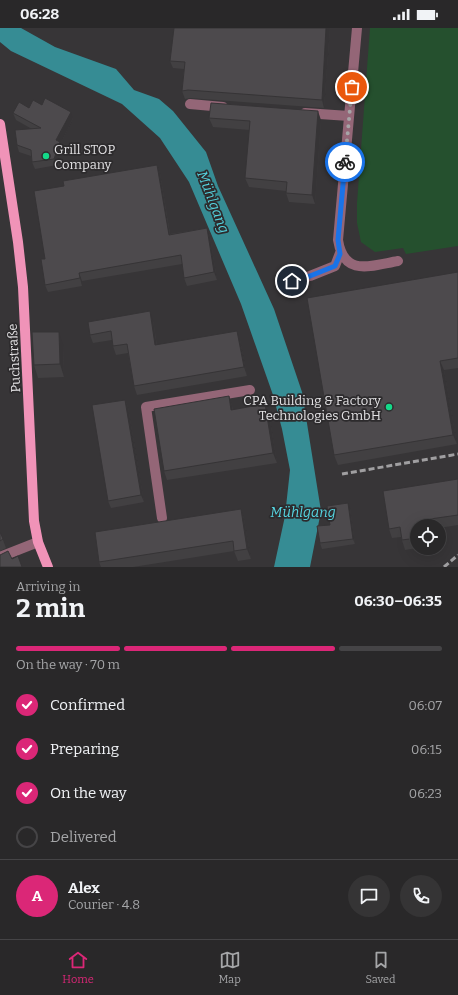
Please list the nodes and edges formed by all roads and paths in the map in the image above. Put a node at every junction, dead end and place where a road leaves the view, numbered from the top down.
1 (357, 28) edge
2 (190, 104) dead end
3 (230, 107) edge
4 (293, 112) edge
5 (349, 116) junction
6 (0, 124) edge
7 (340, 254) junction
8 (398, 261) dead end
9 (292, 281) dead end
10 (250, 390) dead end
11 (162, 518) dead end
12 (38, 542) junction
13 (0, 557) edge
14 (48, 567) edge

1 - 5 street
2 - 3 street
4 - 5 street
5 - 7 street
6 - 12 main road, Puchstraße
7 - 8 street
7 - 9 street
10 - 11 street
12 - 13 street
12 - 14 main road, Puchstraße

